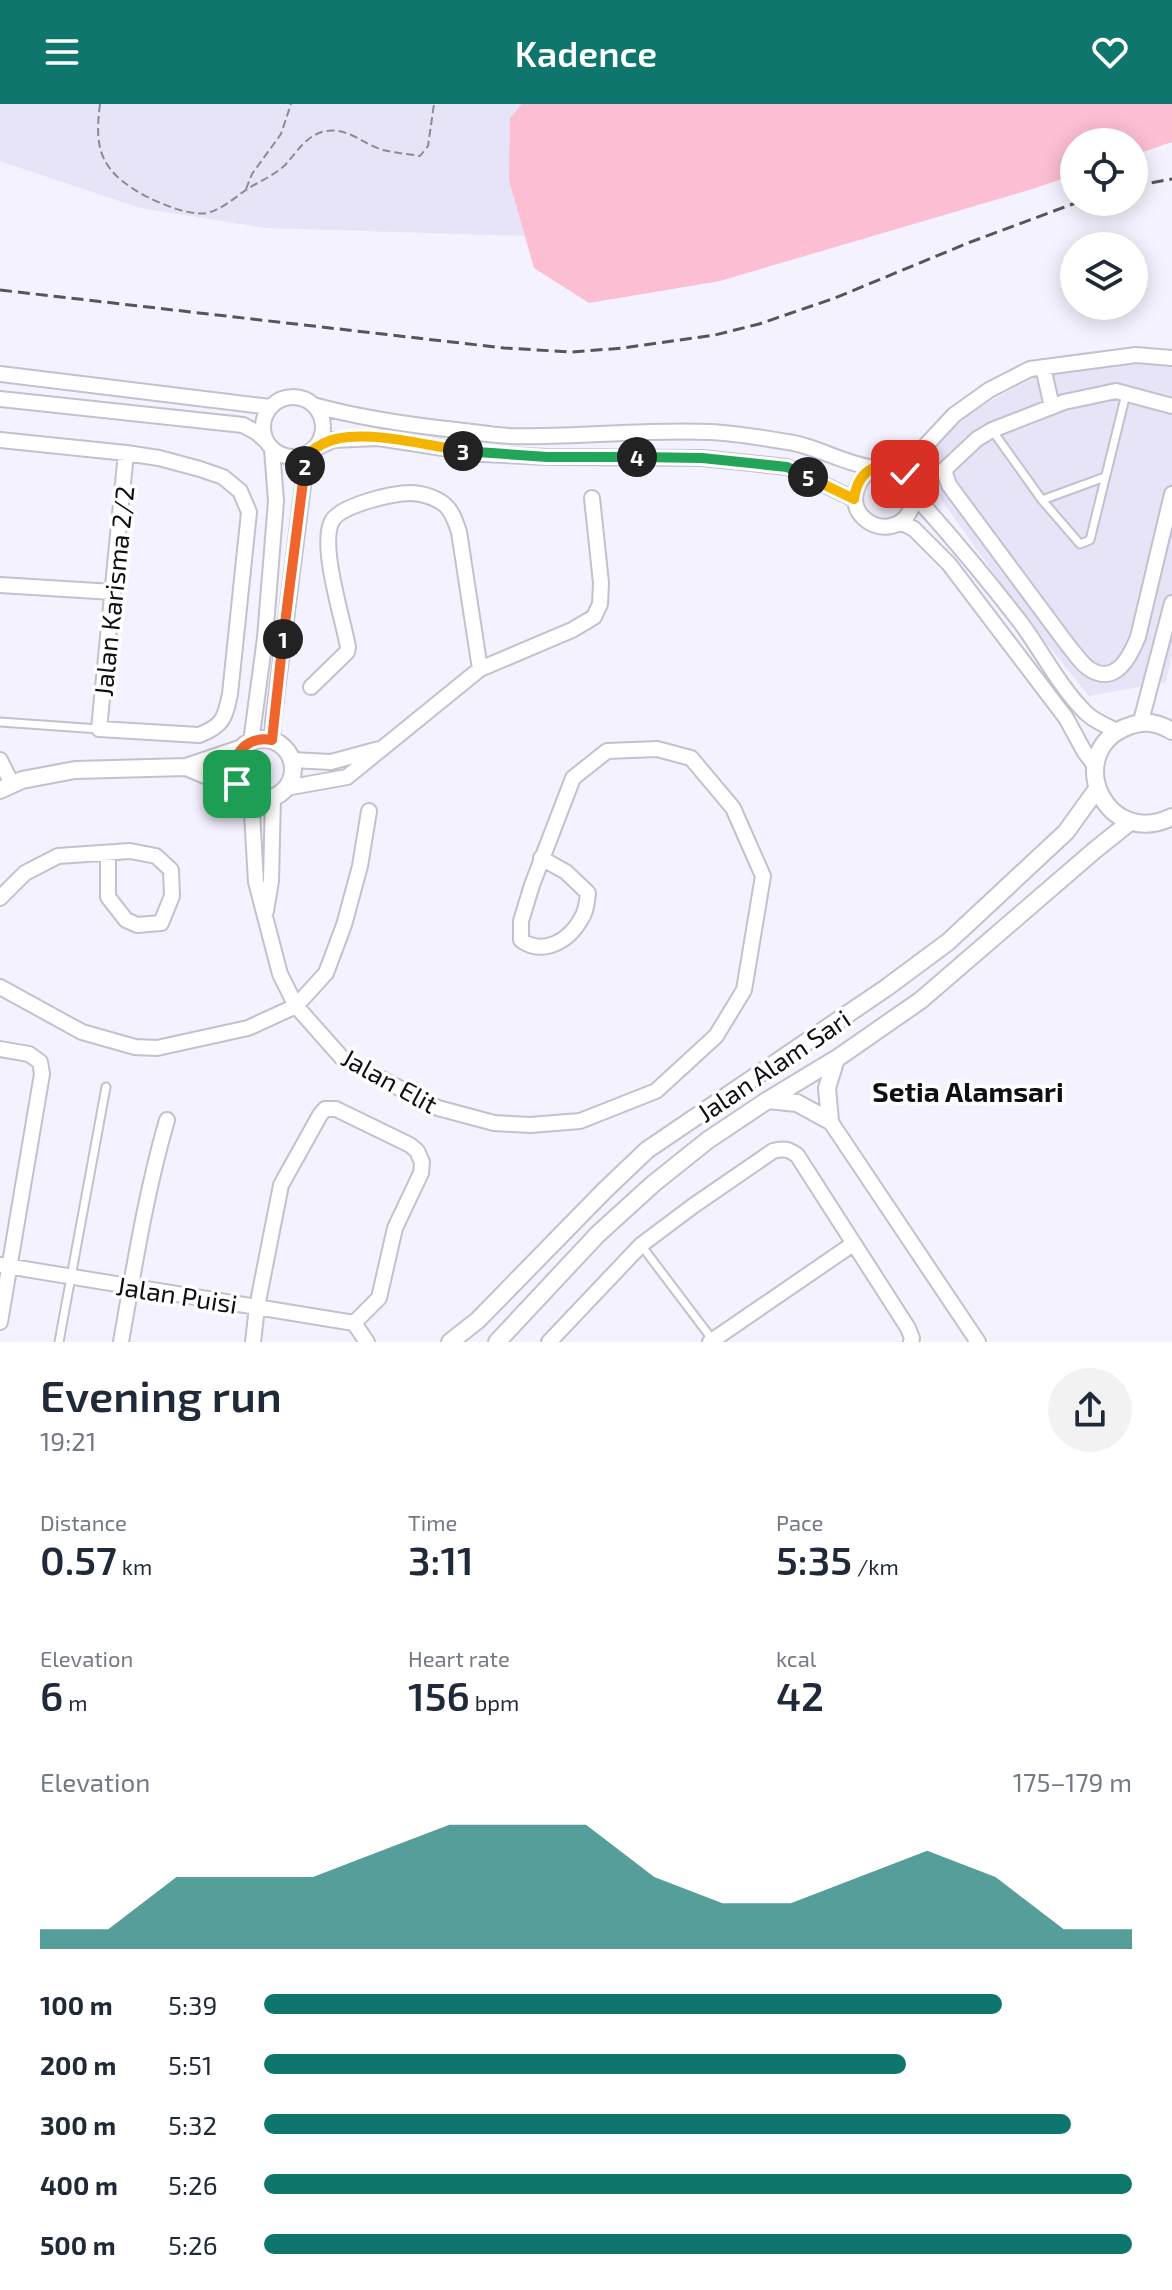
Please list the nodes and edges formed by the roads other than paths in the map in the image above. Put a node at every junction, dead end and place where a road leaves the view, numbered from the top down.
1 (1172, 358) edge
2 (1043, 367) junction
3 (0, 374) edge
4 (1126, 394) junction
5 (0, 399) edge
6 (313, 405) junction
7 (1172, 406) edge
8 (270, 407) junction
9 (1052, 407) junction
10 (992, 430) junction
11 (0, 442) edge
12 (269, 445) junction
13 (310, 451) junction
14 (126, 453) junction
15 (873, 467) junction
16 (901, 472) junction
17 (1105, 477) junction
18 (1172, 494) edge
19 (915, 496) junction
20 (592, 498) dead end
21 (854, 499) junction
22 (1042, 500) junction
23 (901, 522) junction
24 (0, 585) edge
25 (1149, 591) junction
26 (113, 592) junction
27 (1172, 596) edge
28 (1172, 603) edge
29 (1037, 605) junction
30 (1018, 620) junction
31 (480, 669) junction
32 (311, 687) dead end
33 (1141, 721) junction
34 (0, 722) edge
35 (99, 729) junction
36 (1117, 731) junction
37 (1172, 731) edge
38 (272, 740) junction
39 (246, 745) junction
40 (383, 748) junction
41 (0, 760) edge
42 (292, 760) junction
43 (186, 767) junction
44 (1096, 767) junction
45 (6, 787) edge
46 (1097, 789) junction
47 (280, 793) junction
48 (247, 794) junction
49 (369, 811) dead end
50 (1172, 817) edge
51 (1130, 822) junction
52 (108, 854) junction
53 (541, 858) junction
54 (0, 898) edge
55 (265, 919) junction
56 (0, 987) edge
57 (296, 1006) junction
58 (0, 1049) edge
59 (836, 1059) junction
60 (106, 1087) dead end
61 (768, 1100) junction
62 (167, 1120) dead end
63 (830, 1121) junction
64 (853, 1244) junction
65 (641, 1245) junction
66 (4, 1266) edge
67 (71, 1277) junction
68 (130, 1287) junction
69 (257, 1307) junction
70 (0, 1322) edge
71 (354, 1323) junction
72 (711, 1341) edge
73 (59, 1342) edge
74 (121, 1342) edge
75 (253, 1342) edge
76 (367, 1342) edge
77 (450, 1342) edge
78 (497, 1342) edge
79 (549, 1342) edge
80 (911, 1342) edge
81 (978, 1342) edge

1 - 2 street
2 - 9 street
2 - 16 street
3 - 8 street
4 - 7 street
4 - 9 street
4 - 17 lane
5 - 12 street
6 - 8 street
6 - 13 street
6 - 15 street
8 - 12 street
9 - 10 street
10 - 22 lane
10 - 29 street
11 - 14 street
12 - 13 street
12 - 39 street
13 - 21 street
13 - 38 street
14 - 26 street, Jalan Karisma 2/2
14 - 35 street
15 - 16 street
15 - 21 street
16 - 19 street
17 - 22 lane
17 - 22 lane
18 - 25 street
19 - 23 street
19 - 30 street
20 - 31 street
21 - 23 street
23 - 44 street
24 - 26 street
25 - 27 street
25 - 29 street
26 - 35 street, Jalan Karisma 2/2
28 - 33 street
29 - 30 street
30 - 36 street
31 - 32 street
31 - 40 street
33 - 36 street
33 - 37 street
34 - 35 lane
36 - 44 street
38 - 39 street
38 - 42 street
39 - 43 street
39 - 48 street
40 - 42 street
40 - 47 street
41 - 45 street
42 - 47 street
43 - 45 street
43 - 48 street
44 - 46 street
46 - 51 street
46 - 77 street, Jalan Alam Sari
47 - 48 street
47 - 55 street, Jalan Elit
48 - 55 street, Jalan Elit
49 - 57 street
50 - 51 street
51 - 59 street, Jalan Alam Sari
52 - 52 street
52 - 54 street
53 - 53 street, Jalan Elit
53 - 57 street, Jalan Elit
55 - 57 street, Jalan Elit
56 - 57 street
58 - 66 street
59 - 61 street, Jalan Alam Sari
59 - 63 street
60 - 67 lane
61 - 63 street
61 - 78 street, Jalan Alam Sari
62 - 68 street
63 - 81 street
64 - 65 street
64 - 72 street
64 - 80 street
65 - 72 lane
65 - 79 street
66 - 67 street, Jalan Puisi
66 - 70 street
67 - 68 street, Jalan Puisi
67 - 73 lane
68 - 69 street, Jalan Puisi
68 - 74 street
69 - 71 street, Jalan Puisi
69 - 71 street
69 - 75 street
71 - 76 street

